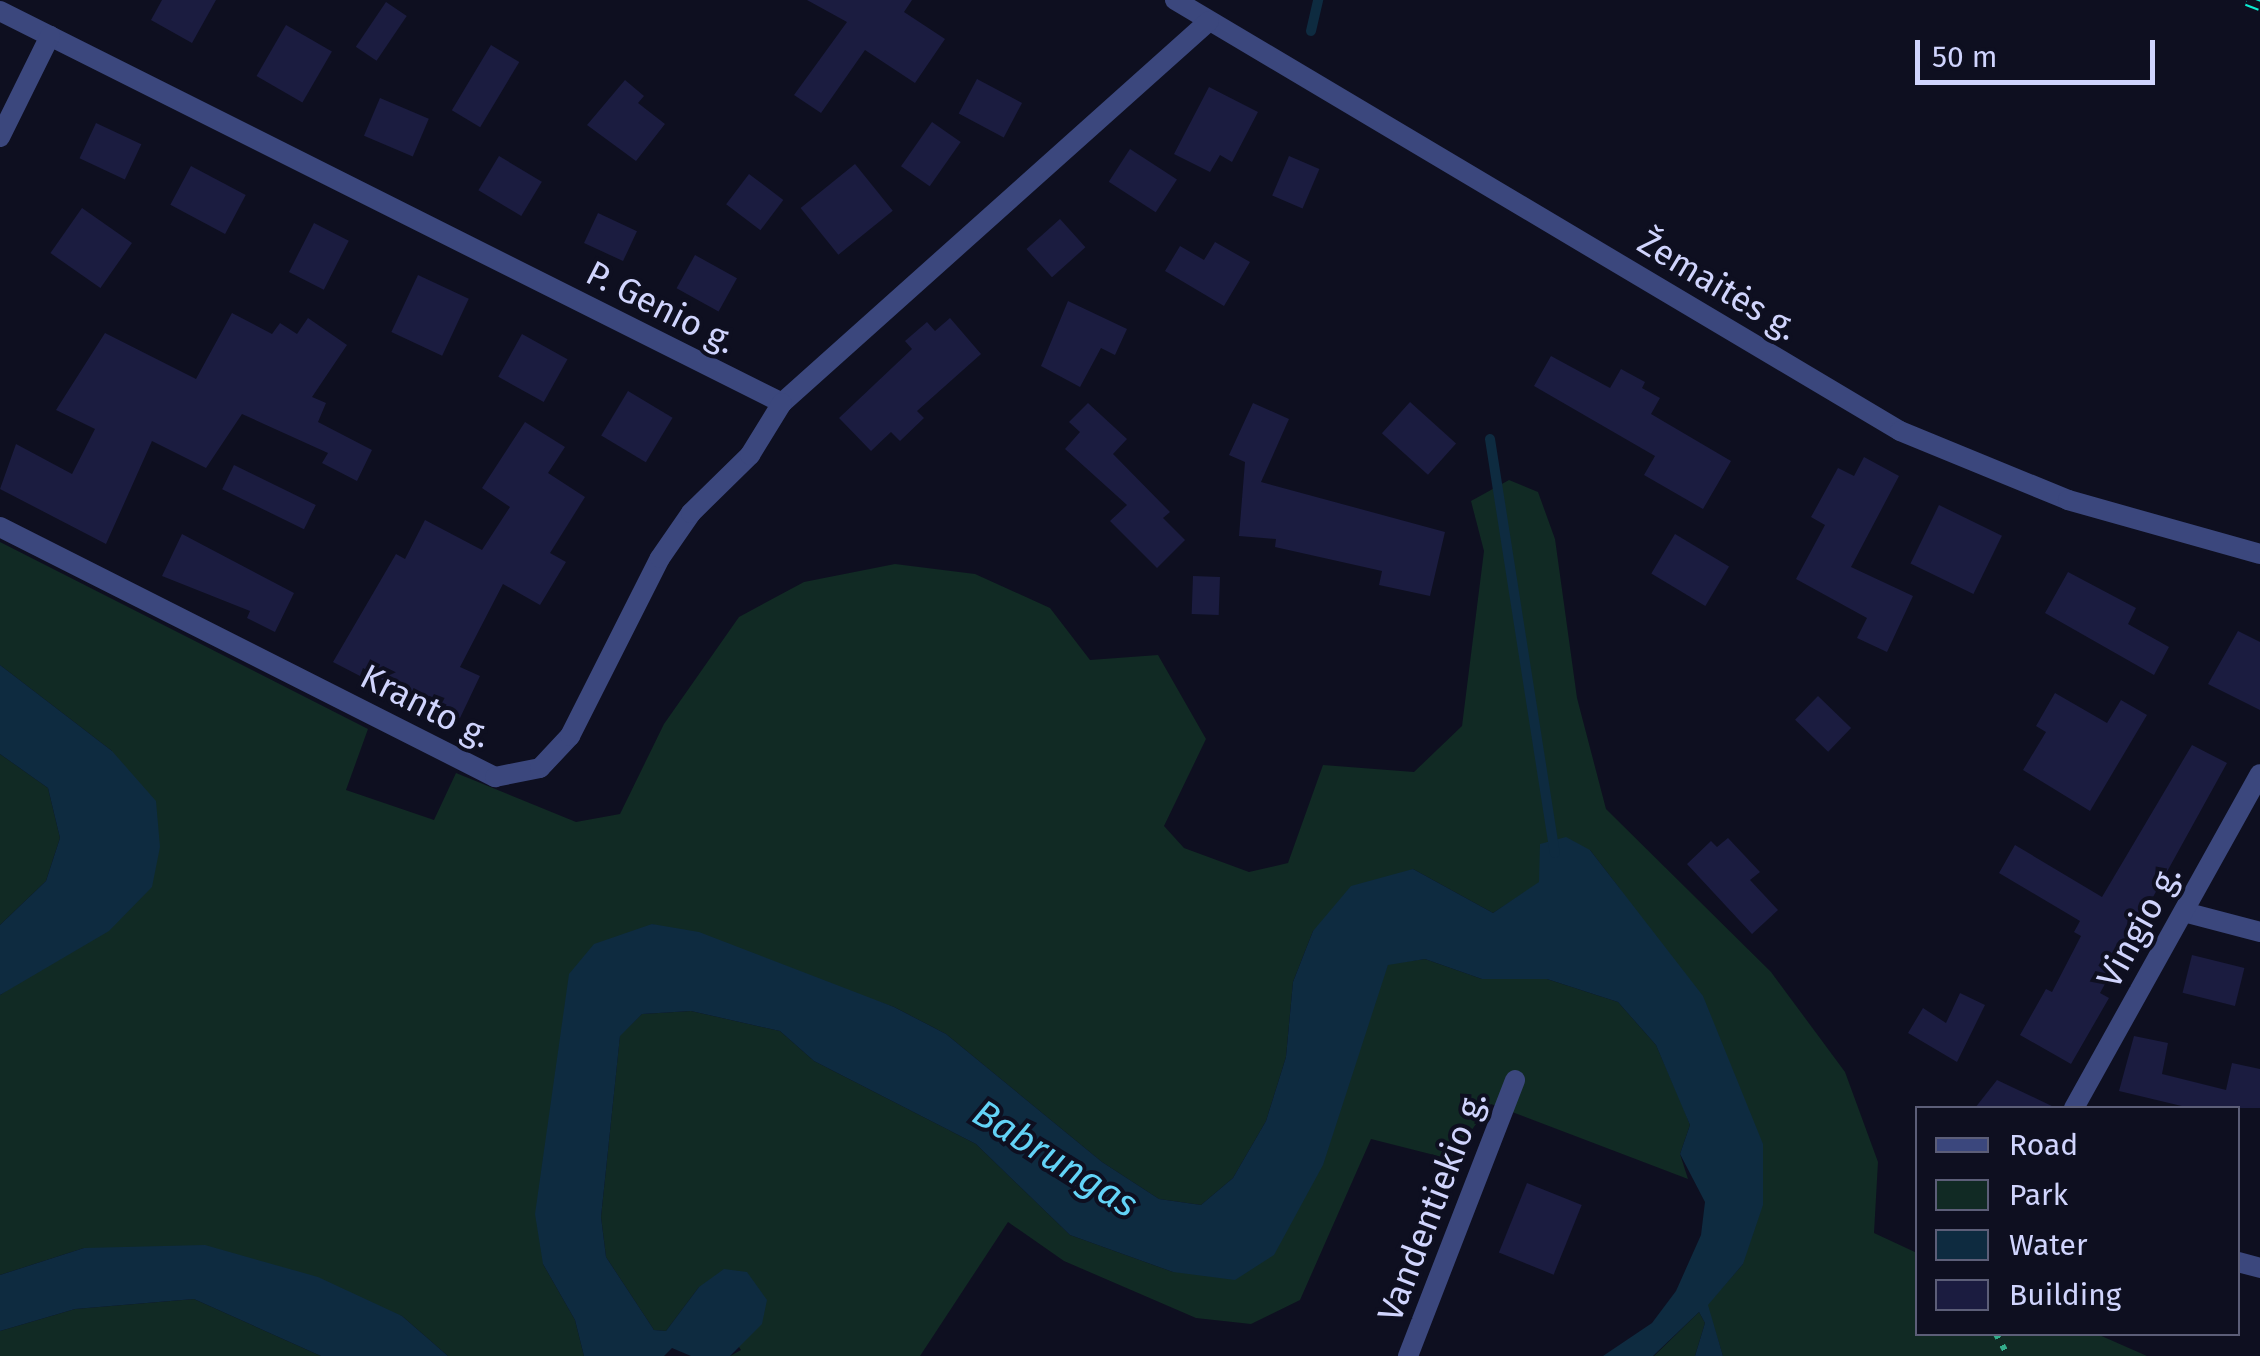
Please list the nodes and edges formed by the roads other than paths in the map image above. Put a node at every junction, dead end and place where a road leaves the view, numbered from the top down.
1 (1174, 0) edge
2 (0, 10) edge
3 (1209, 20) junction
4 (50, 36) junction
5 (0, 136) edge
6 (782, 403) junction
7 (0, 527) edge
8 (2260, 554) edge
9 (2260, 774) edge
10 (2184, 912) junction
11 (2260, 932) edge
12 (1516, 1080) dead end
13 (2075, 1106) edge
14 (1408, 1356) edge

1 - 3 street, Žemaitės g.
2 - 4 street, P. Genio g.
3 - 6 street
3 - 8 street, Žemaitės g.
4 - 5 street
4 - 6 street, P. Genio g.
6 - 7 street, Kranto g.
9 - 10 street, Vingio g.
10 - 11 street
10 - 13 street, Vingio g.
12 - 14 street, Vandentiekio g.

